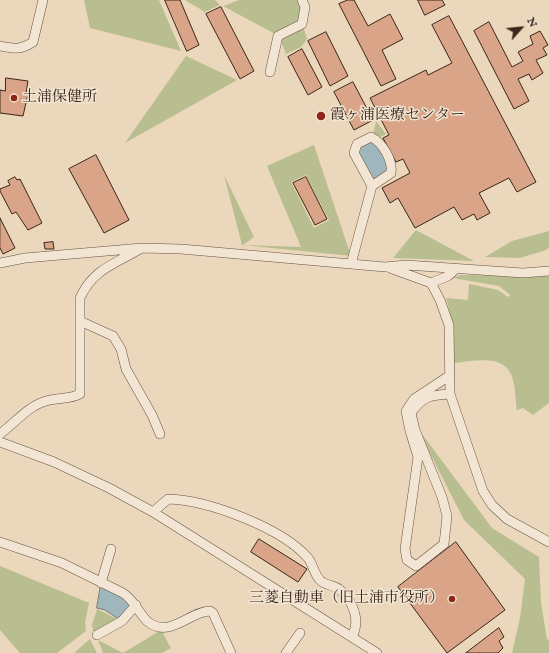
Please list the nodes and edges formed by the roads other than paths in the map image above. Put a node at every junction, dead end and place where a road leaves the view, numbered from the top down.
1 (43, 0) edge
2 (302, 0) edge
3 (0, 46) edge
4 (270, 72) dead end
5 (372, 186) junction
6 (142, 248) junction
7 (0, 263) edge
8 (351, 264) junction
9 (385, 267) junction
10 (457, 268) junction
11 (549, 271) edge
12 (431, 283) junction
13 (80, 321) junction
14 (449, 376) junction
15 (450, 394) junction
16 (0, 434) edge
17 (160, 434) dead end
18 (0, 442) edge
19 (153, 512) junction
20 (0, 542) edge
21 (549, 542) edge
22 (111, 549) dead end
23 (101, 582) junction
24 (136, 605) junction
25 (300, 633) dead end
26 (97, 635) dead end
27 (352, 637) junction
28 (228, 652) edge
29 (286, 653) edge
30 (377, 653) edge

1 - 3 street
2 - 4 street
5 - 5 street
5 - 8 street
6 - 7 street
6 - 8 street
6 - 13 street
8 - 9 street
9 - 10 street
9 - 12 street
10 - 11 street
10 - 12 street
12 - 14 street
13 - 16 street
13 - 17 street
14 - 15 street
14 - 15 street
15 - 21 street
18 - 19 street
19 - 27 street
19 - 27 street
20 - 23 street
22 - 23 street
23 - 24 street
24 - 26 street
24 - 28 street
25 - 29 street
27 - 30 street

